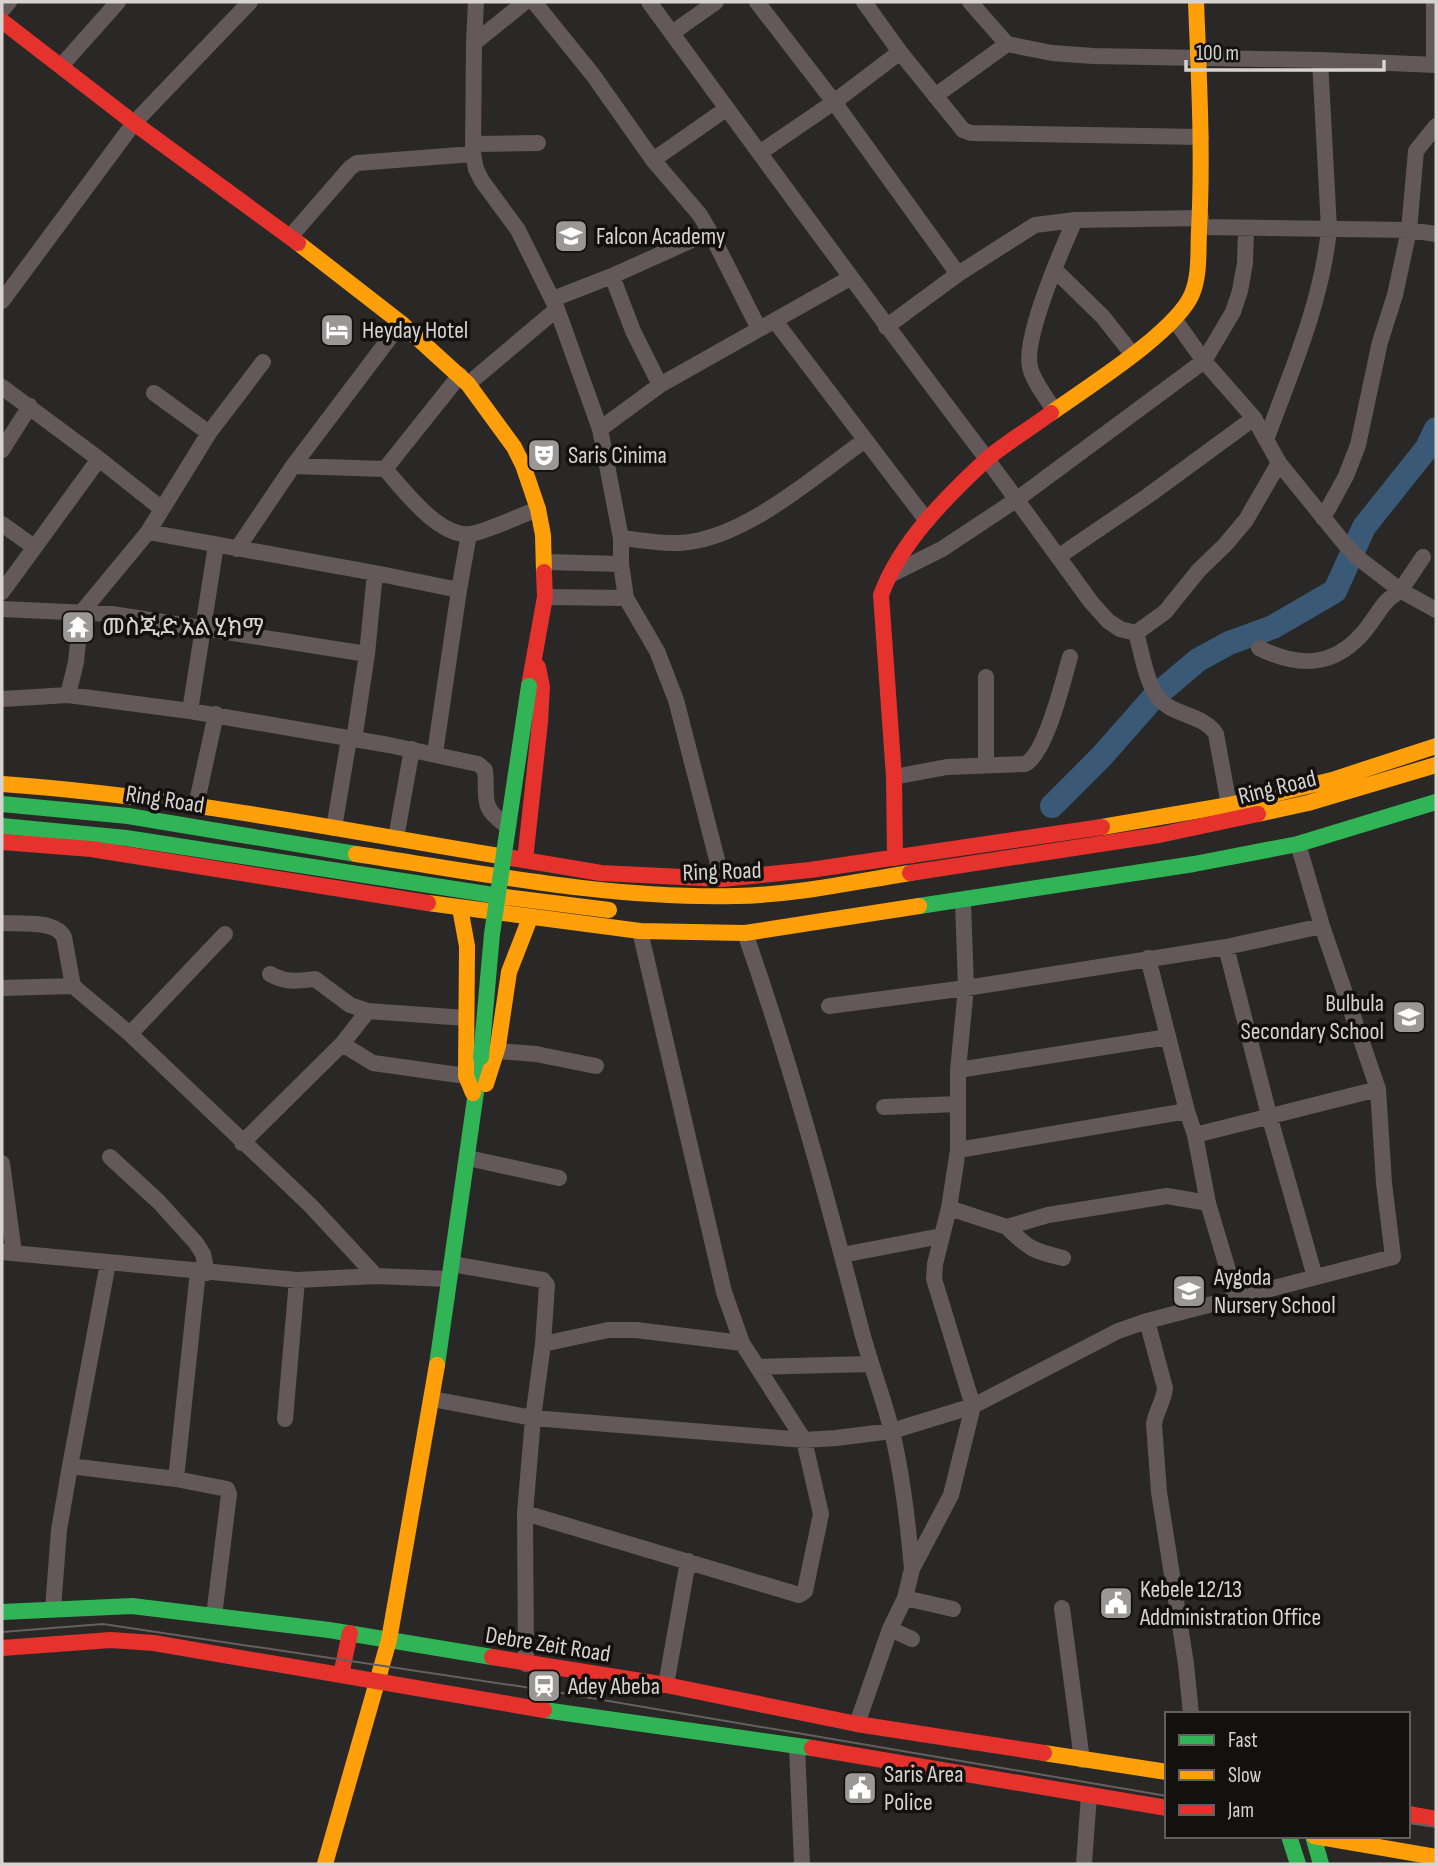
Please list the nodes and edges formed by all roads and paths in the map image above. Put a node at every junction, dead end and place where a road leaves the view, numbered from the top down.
1 (9, 2) edge
2 (118, 2) edge
3 (250, 2) edge
4 (476, 2) edge
5 (525, 2) edge
6 (534, 2) edge
7 (649, 2) edge
8 (716, 2) edge
9 (757, 2) edge
10 (864, 2) edge
11 (970, 2) edge
12 (1196, 2) edge
13 (1434, 2) edge
14 (2, 10) edge
15 (2, 21) edge
16 (672, 33) junction
17 (474, 43) junction
18 (1007, 44) junction
19 (900, 51) junction
20 (1199, 59) junction
21 (1320, 60) junction
22 (1435, 64) edge
23 (61, 66) junction
24 (935, 96) junction
25 (834, 102) junction
26 (726, 109) junction
27 (134, 123) junction
28 (1436, 126) edge
29 (1201, 137) junction
30 (538, 143) dead end
31 (473, 149) junction
32 (761, 152) junction
33 (653, 160) junction
34 (1075, 220) junction
35 (1201, 222) junction
36 (1246, 229) junction
37 (1329, 229) junction
38 (1409, 230) junction
39 (710, 232) junction
40 (1436, 234) edge
41 (290, 237) junction
42 (1055, 269) junction
43 (958, 274) junction
44 (612, 276) junction
45 (850, 278) junction
46 (4, 292) edge
47 (555, 304) junction
48 (1174, 319) junction
49 (775, 321) junction
50 (401, 323) junction
51 (887, 327) junction
52 (759, 329) junction
53 (1133, 355) junction
54 (1204, 361) junction
55 (263, 362) dead end
56 (464, 379) junction
57 (660, 385) junction
58 (2, 387) edge
59 (154, 393) dead end
60 (30, 406) junction
61 (1054, 410) junction
62 (1254, 418) junction
63 (600, 429) junction
64 (209, 433) junction
65 (864, 440) junction
66 (1266, 440) junction
67 (2, 450) edge
68 (99, 458) junction
69 (986, 459) junction
70 (1279, 463) junction
71 (293, 466) junction
72 (385, 469) junction
73 (1016, 500) junction
74 (162, 509) junction
75 (538, 509) junction
76 (1323, 518) junction
77 (927, 521) junction
78 (2, 524) edge
79 (148, 532) junction
80 (470, 534) junction
81 (621, 538) junction
82 (216, 545) junction
83 (34, 547) junction
84 (237, 549) junction
85 (1058, 557) junction
86 (1423, 557) dead end
87 (546, 562) junction
88 (621, 564) junction
89 (375, 573) junction
90 (888, 576) junction
91 (459, 590) junction
92 (1400, 590) junction
93 (2, 592) edge
94 (545, 597) junction
95 (626, 598) junction
96 (2, 609) edge
97 (1436, 610) edge
98 (81, 613) junction
99 (205, 628) junction
100 (1136, 633) junction
101 (1259, 648) dead end
102 (368, 654) junction
103 (535, 655) junction
104 (1070, 657) dead end
105 (986, 677) dead end
106 (68, 695) junction
107 (2, 699) edge
108 (190, 710) junction
109 (216, 715) junction
110 (351, 740) junction
111 (1436, 746) edge
112 (412, 749) junction
113 (435, 754) junction
114 (986, 765) junction
115 (1436, 765) edge
116 (894, 777) junction
117 (2, 784) edge
118 (1436, 802) edge
119 (2, 804) edge
120 (1229, 805) junction
121 (196, 806) junction
122 (2, 825) edge
123 (507, 826) junction
124 (334, 828) junction
125 (396, 838) junction
126 (2, 842) edge
127 (1298, 844) junction
128 (1193, 848) dead end
129 (895, 858) junction
130 (525, 860) junction
131 (722, 879) junction
132 (888, 895) dead end
133 (850, 899) dead end
134 (963, 901) junction
135 (460, 908) junction
136 (627, 912) dead end
137 (749, 912) dead end
138 (530, 918) junction
139 (2, 923) edge
140 (1322, 926) junction
141 (640, 931) junction
142 (745, 933) junction
143 (225, 934) dead end
144 (1226, 947) junction
145 (1147, 958) junction
146 (270, 974) dead end
147 (73, 986) junction
148 (2, 988) edge
149 (966, 988) junction
150 (829, 1006) dead end
151 (368, 1011) junction
152 (467, 1018) junction
153 (130, 1034) junction
154 (1168, 1037) junction
155 (342, 1044) junction
156 (498, 1051) junction
157 (596, 1066) dead end
158 (958, 1070) junction
159 (466, 1076) junction
160 (1378, 1089) junction
161 (477, 1101) junction
162 (958, 1104) junction
163 (884, 1107) dead end
164 (1187, 1111) junction
165 (1269, 1115) junction
166 (1195, 1135) junction
167 (242, 1143) junction
168 (958, 1150) junction
169 (110, 1157) dead end
170 (468, 1158) junction
171 (2, 1163) edge
172 (559, 1178) dead end
173 (1208, 1203) junction
174 (949, 1208) junction
175 (1007, 1227) junction
176 (941, 1236) junction
177 (8, 1252) edge
178 (842, 1255) junction
179 (1063, 1258) dead end
180 (108, 1263) junction
181 (203, 1272) junction
182 (450, 1272) junction
183 (376, 1276) junction
184 (1315, 1277) junction
185 (297, 1280) junction
186 (1236, 1297) junction
187 (1147, 1321) junction
188 (742, 1343) junction
189 (543, 1344) junction
190 (870, 1364) junction
191 (757, 1367) junction
192 (432, 1399) junction
193 (973, 1406) junction
194 (533, 1418) junction
195 (285, 1419) dead end
196 (892, 1431) junction
197 (804, 1440) junction
198 (70, 1466) junction
199 (176, 1479) junction
200 (525, 1513) junction
201 (688, 1561) junction
202 (912, 1569) junction
203 (905, 1598) junction
204 (1062, 1608) dead end
205 (53, 1609) junction
206 (953, 1609) dead end
207 (2, 1612) edge
208 (214, 1616) junction
209 (890, 1629) junction
210 (350, 1633) junction
211 (912, 1639) dead end
212 (389, 1640) junction
213 (2, 1648) edge
214 (526, 1664) junction
215 (341, 1675) junction
216 (377, 1681) junction
217 (666, 1685) junction
218 (1191, 1712) edge
219 (857, 1724) junction
220 (797, 1746) junction
221 (1082, 1760) junction
222 (1165, 1772) edge
223 (1088, 1796) junction
224 (1165, 1808) edge
225 (1410, 1814) edge
226 (1436, 1819) edge
227 (1290, 1838) edge
228 (1314, 1838) edge
229 (1325, 1838) edge
230 (1436, 1857) edge
231 (325, 1864) edge
232 (802, 1864) edge
233 (1084, 1864) edge
234 (1298, 1864) edge
235 (1321, 1864) edge

1 - 14 street
2 - 23 street
3 - 27 street
4 - 17 street
5 - 17 street
6 - 33 street
7 - 16 street
8 - 16 street
9 - 25 street
10 - 19 street
11 - 18 street
12 - 20 main road
13 - 22 street
15 - 23 main road
16 - 26 street
17 - 31 street
18 - 20 street
18 - 24 street
19 - 24 street
19 - 25 street
20 - 21 street
20 - 29 main road
21 - 22 street
21 - 37 street
23 - 27 main road
24 - 29 street
25 - 32 street
25 - 43 street
26 - 32 street
26 - 33 street
27 - 41 main road
27 - 46 street
28 - 38 street
29 - 35 main road
30 - 31 street
31 - 41 street
31 - 47 street
32 - 45 street
33 - 39 street
34 - 35 street
34 - 42 street
34 - 43 street
35 - 36 street
35 - 48 main road
36 - 37 street
36 - 54 street
37 - 38 street
37 - 66 street
38 - 40 street
38 - 76 street
39 - 44 street
39 - 52 street
41 - 50 main road
42 - 53 street
42 - 61 street
43 - 51 street
44 - 47 street
44 - 57 street
45 - 49 street
45 - 51 street
47 - 56 street
47 - 63 street
48 - 53 main road
48 - 54 street
49 - 52 street
49 - 65 street
50 - 56 main road
50 - 71 street
51 - 69 street
52 - 57 street
53 - 61 main road
54 - 62 street
54 - 73 street
55 - 64 street
56 - 72 street
56 - 75 main road
57 - 63 street
58 - 60 street
59 - 64 street
60 - 67 street
60 - 68 street
61 - 69 main road
62 - 66 street
62 - 85 street
63 - 81 street
64 - 74 street
65 - 77 street
65 - 81 street
66 - 70 street
68 - 74 street
68 - 83 street
69 - 73 street
69 - 77 main road
70 - 76 street
70 - 100 street
71 - 72 street
71 - 84 street
72 - 80 street
73 - 85 street
73 - 90 street
74 - 79 street
75 - 80 street
75 - 87 main road
76 - 92 street
77 - 90 main road
78 - 83 street
79 - 82 street
79 - 98 street
80 - 91 street
81 - 88 street
82 - 84 street
82 - 99 street
83 - 93 street
84 - 89 street
85 - 100 street
86 - 92 street
87 - 88 street
87 - 94 main road
88 - 95 street
89 - 91 street
89 - 102 street
90 - 116 main road
91 - 113 street
92 - 97 street
92 - 101 street
94 - 95 street
94 - 103 main road
95 - 131 street
96 - 98 street
98 - 99 street
98 - 106 street
99 - 102 street
99 - 108 street
100 - 120 street
102 - 110 street
103 - 123 main road, bridge
103 - 130 main road
104 - 114 street
105 - 114 street
106 - 107 street
106 - 108 street
108 - 109 street
109 - 110 street
109 - 121 street
110 - 112 street
110 - 124 street
111 - 120 main road, Ring Road
112 - 113 street
112 - 125 street
113 - 123 street
114 - 116 street
115 - 119 main road, Ring Road
116 - 129 main road
117 - 121 main road, Ring Road
118 - 127 main road
120 - 129 main road, Ring Road
121 - 124 main road, Ring Road
122 - 136 main road, Ring Road
123 - 161 main road, bridge
124 - 125 main road, Ring Road
125 - 130 main road, Ring Road
126 - 135 main road
127 - 134 main road
127 - 140 street
128 - 132 main road
129 - 131 main road, Ring Road
130 - 131 main road, Ring Road
133 - 137 main road, Ring Road
134 - 142 main road
134 - 149 street
135 - 138 main road
135 - 152 main road
138 - 141 main road
138 - 156 main road
139 - 147 street
140 - 144 street
140 - 160 street
141 - 142 main road
141 - 188 street
142 - 178 street
143 - 153 street
144 - 145 street
144 - 165 street
145 - 149 street
145 - 154 street
146 - 151 street
147 - 148 street
147 - 153 street
149 - 150 street
149 - 158 street
151 - 152 street
151 - 155 street
152 - 159 main road
153 - 167 street
154 - 158 street
154 - 164 street
155 - 159 street
155 - 167 street
156 - 157 street
156 - 161 main road
158 - 162 street
159 - 161 main road
160 - 165 street
160 - 184 street
161 - 170 main road
162 - 163 street
162 - 168 street
164 - 166 street
164 - 168 street
165 - 166 street
165 - 184 street
166 - 173 street
167 - 183 street
168 - 174 street
169 - 181 street
170 - 172 street
170 - 182 main road
171 - 177 street
173 - 175 street
173 - 186 street
174 - 175 street
174 - 176 street
175 - 179 street
176 - 178 street
176 - 193 street
177 - 180 street
178 - 190 street
180 - 181 street
180 - 198 street
181 - 185 street
181 - 199 street
182 - 183 street
182 - 189 street
182 - 192 main road
183 - 185 street
184 - 186 street
185 - 195 street
186 - 187 street
187 - 193 street
187 - 218 street
188 - 189 street
188 - 191 street
189 - 194 street
190 - 191 street
190 - 196 street
191 - 197 street
192 - 194 street
192 - 212 main road
193 - 196 street
193 - 202 street
194 - 197 street
194 - 200 street
196 - 197 street
196 - 202 street
197 - 201 street
198 - 199 street
198 - 205 street
199 - 208 street
200 - 201 street
200 - 214 street
201 - 217 street
202 - 203 street
203 - 206 street
203 - 209 street
204 - 221 street
205 - 207 main road, Debre Zeit Road
205 - 208 main road, Debre Zeit Road
208 - 210 main road, Debre Zeit Road
209 - 211 street
209 - 219 street
210 - 212 main road, Debre Zeit Road
210 - 215 main road
212 - 214 main road, Debre Zeit Road
212 - 216 main road
213 - 215 main road
214 - 217 main road, Debre Zeit Road
215 - 216 main road
216 - 220 main road
216 - 231 main road
217 - 219 main road, Debre Zeit Road
219 - 221 main road, Debre Zeit Road
220 - 223 main road
220 - 232 street
221 - 222 main road, Debre Zeit Road
223 - 224 main road
223 - 233 street
225 - 226 main road
227 - 234 main road
228 - 235 main road
229 - 230 main road

